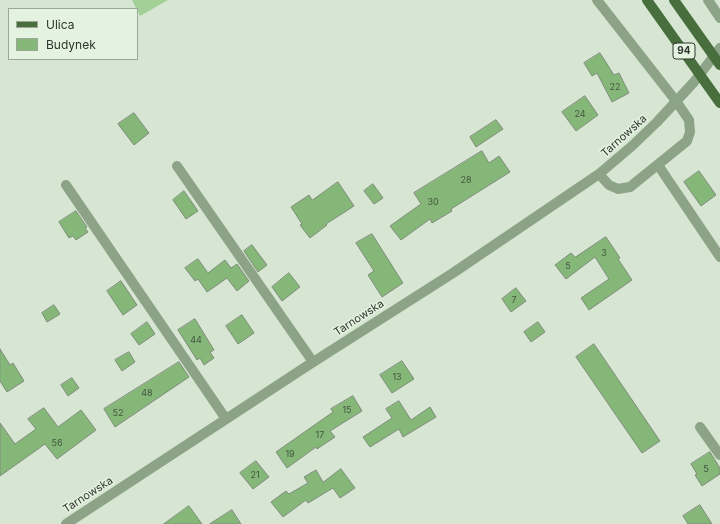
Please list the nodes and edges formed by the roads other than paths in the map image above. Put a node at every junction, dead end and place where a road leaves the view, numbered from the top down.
1 (597, 0) edge
2 (647, 0) edge
3 (674, 0) edge
4 (708, 0) edge
5 (720, 18) edge
6 (720, 48) edge
7 (720, 65) edge
8 (720, 103) edge
9 (658, 165) junction
10 (177, 166) dead end
11 (599, 174) junction
12 (66, 185) dead end
13 (720, 257) edge
14 (313, 362) junction
15 (226, 419) junction
16 (700, 427) dead end
17 (720, 455) edge
18 (66, 524) edge

1 - 9 street
2 - 8 main road, 94
3 - 7 main road, 94
4 - 5 street
6 - 11 street, Tarnowska
9 - 11 street
9 - 13 street
10 - 14 street
11 - 14 street, Tarnowska
12 - 15 street
14 - 15 street, Tarnowska
15 - 18 street, Tarnowska
16 - 17 street

